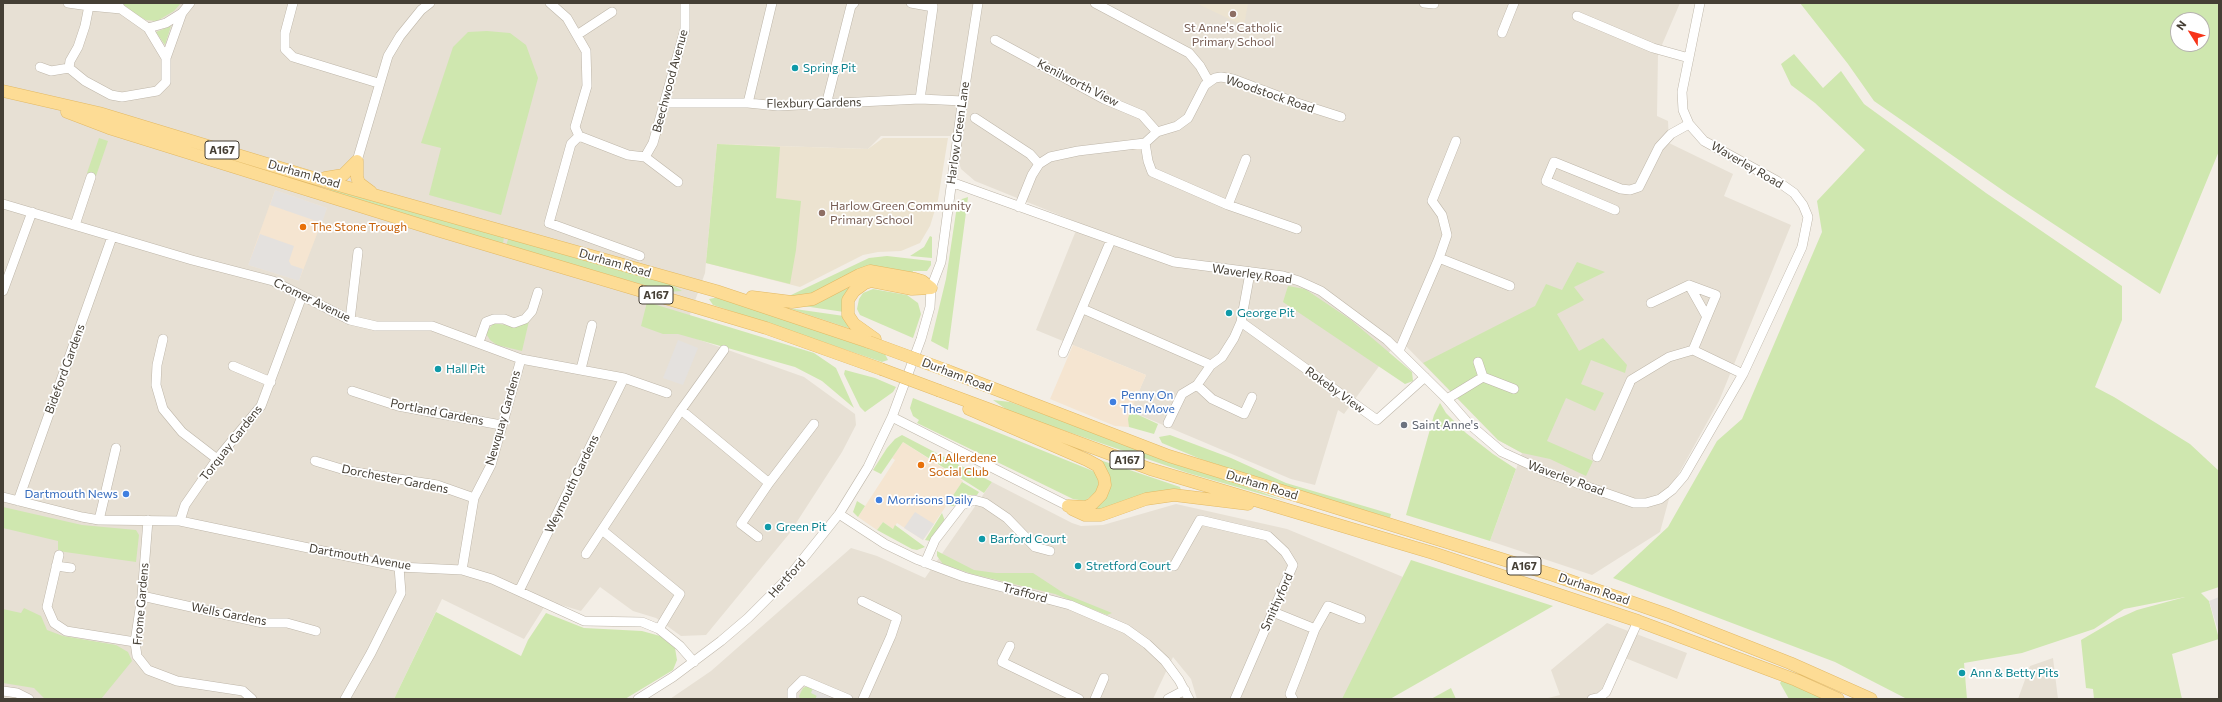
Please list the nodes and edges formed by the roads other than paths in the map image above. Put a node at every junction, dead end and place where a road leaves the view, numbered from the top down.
1 (68, 3) edge
2 (190, 3) edge
3 (293, 3) edge
4 (430, 3) edge
5 (550, 3) edge
6 (686, 3) edge
7 (772, 3) edge
8 (854, 3) edge
9 (911, 3) edge
10 (978, 3) edge
11 (1094, 3) edge
12 (1424, 3) edge
13 (1514, 3) edge
14 (1700, 3) edge
15 (1434, 4) dead end
16 (90, 5) edge
17 (119, 6) edge
18 (612, 12) dead end
19 (182, 13) junction
20 (1577, 16) dead end
21 (148, 28) junction
22 (1502, 33) dead end
23 (577, 35) junction
24 (995, 40) dead end
25 (166, 58) junction
26 (1689, 58) junction
27 (40, 68) dead end
28 (69, 68) junction
29 (1209, 82) junction
30 (378, 83) junction
31 (3, 90) edge
32 (28, 98) junction
33 (920, 99) junction
34 (962, 101) junction
35 (664, 103) junction
36 (748, 103) junction
37 (826, 105) junction
38 (1341, 117) dead end
39 (975, 118) dead end
40 (1689, 124) junction
41 (1157, 132) junction
42 (579, 136) junction
43 (1456, 141) dead end
44 (1145, 143) junction
45 (645, 157) junction
46 (1246, 159) dead end
47 (357, 161) junction
48 (1039, 164) junction
49 (310, 176) junction
50 (91, 177) dead end
51 (678, 182) dead end
52 (951, 182) junction
53 (375, 195) junction
54 (3, 204) edge
55 (1228, 205) junction
56 (1019, 207) junction
57 (1615, 210) dead end
58 (32, 212) junction
59 (75, 225) junction
60 (1297, 229) dead end
61 (112, 237) junction
62 (1112, 240) junction
63 (358, 252) dead end
64 (640, 256) dead end
65 (1439, 258) junction
66 (1250, 273) junction
67 (1689, 285) junction
68 (1510, 286) dead end
69 (931, 288) junction
70 (3, 291) edge
71 (716, 291) junction
72 (538, 292) dead end
73 (302, 296) junction
74 (1651, 303) dead end
75 (1083, 310) junction
76 (1707, 317) junction
77 (350, 320) junction
78 (1241, 322) junction
79 (592, 325) dead end
80 (163, 339) dead end
81 (870, 340) junction
82 (479, 342) junction
83 (724, 350) dead end
84 (1693, 350) junction
85 (1399, 351) junction
86 (1063, 353) dead end
87 (520, 359) junction
88 (1478, 362) dead end
89 (1211, 365) junction
90 (233, 366) dead end
91 (581, 369) junction
92 (1743, 374) junction
93 (1425, 377) junction
94 (1483, 377) junction
95 (624, 378) junction
96 (271, 382) junction
97 (1197, 385) junction
98 (1514, 389) dead end
99 (352, 391) dead end
100 (940, 391) junction
101 (667, 393) dead end
102 (1252, 397) dead end
103 (1447, 399) junction
104 (680, 410) junction
105 (892, 418) junction
106 (1168, 423) dead end
107 (814, 424) dead end
108 (501, 425) junction
109 (116, 448) dead end
110 (1597, 457) dead end
111 (216, 459) junction
112 (315, 461) dead end
113 (768, 483) junction
114 (3, 497) edge
115 (474, 498) junction
116 (18, 501) junction
117 (1068, 506) junction
118 (1292, 512) junction
119 (839, 514) junction
120 (99, 520) junction
121 (148, 520) junction
122 (180, 521) junction
123 (602, 530) junction
124 (758, 537) dead end
125 (1050, 550) dead end
126 (586, 554) dead end
127 (59, 555) dead end
128 (925, 563) junction
129 (56, 566) junction
130 (1174, 566) dead end
131 (399, 567) junction
132 (71, 568) dead end
133 (462, 570) junction
134 (519, 591) junction
135 (142, 596) junction
136 (862, 601) dead end
137 (1273, 612) junction
138 (1361, 619) dead end
139 (1638, 621) junction
140 (659, 629) junction
141 (1315, 630) junction
142 (316, 631) dead end
143 (135, 642) junction
144 (1010, 646) dead end
145 (694, 662) junction
146 (1104, 678) dead end
147 (1185, 690) junction
148 (3, 691) edge
149 (1067, 697) edge
150 (30, 699) edge
151 (252, 699) edge
152 (345, 699) edge
153 (638, 699) edge
154 (792, 699) edge
155 (848, 699) edge
156 (863, 699) edge
157 (1079, 699) edge
158 (1095, 699) edge
159 (1168, 699) edge
160 (1189, 699) edge
161 (1235, 699) edge
162 (1293, 699) edge
163 (1592, 699) edge
164 (1838, 699) edge
165 (1871, 699) edge

1 - 16 street
2 - 19 street
3 - 30 street
4 - 30 street
5 - 23 street
6 - 35 street, Beechwood Avenue
7 - 36 street
8 - 37 street
9 - 33 street
10 - 34 street, Harlow Green Lane
11 - 29 street
12 - 15 street
13 - 22 street
14 - 26 street, Waverley Road
16 - 17 street
16 - 28 street
17 - 21 street
18 - 23 street
19 - 21 street
19 - 25 street
20 - 26 street
21 - 25 street
23 - 42 street
24 - 41 street, Kenilworth View
25 - 28 street
26 - 40 street, Waverley Road
27 - 28 street
29 - 38 street, Woodstock Road
29 - 41 street, Woodstock Road
30 - 47 street
31 - 32 main road, Durham Road / A167
32 - 49 main road, Durham Road / A167
32 - 100 main road, Durham Road / A167, bridge
33 - 34 street, Flexbury Gardens
33 - 37 street, Flexbury Gardens
34 - 52 street, Harlow Green Lane
35 - 36 street, Flexbury Gardens
35 - 45 street, Beechwood Avenue
36 - 37 street, Flexbury Gardens
39 - 48 street
40 - 57 street
40 - 92 street, Waverley Road
41 - 44 street, Woodstock Road
42 - 45 street
42 - 64 street
43 - 65 street
44 - 48 street
44 - 55 street
45 - 51 street
46 - 55 street
47 - 49 main road
47 - 53 main road
48 - 56 street
49 - 53 main road, Durham Road / A167
50 - 59 street
52 - 56 street, Waverley Road
52 - 69 street, Harlow Green Lane
53 - 71 main road, Durham Road / A167
54 - 58 street, Cromer Avenue
55 - 60 street
56 - 62 street, Waverley Road
58 - 59 street, Cromer Avenue
58 - 70 street
59 - 61 street, Cromer Avenue
61 - 73 street, Cromer Avenue
61 - 116 street, Bideford Gardens
62 - 66 street, Waverley Road
62 - 75 street
63 - 77 street
65 - 68 street
65 - 85 street
66 - 78 street
66 - 85 street, Waverley Road
67 - 74 street
67 - 76 street
67 - 76 street
69 - 71 main road
69 - 81 main road
69 - 105 street, Harlow Green Lane
71 - 81 main road, Durham Road / A167
72 - 82 street
73 - 77 street, Cromer Avenue
73 - 96 street, Torquay Gardens
75 - 86 street
75 - 89 street
76 - 84 street
77 - 82 street, Cromer Avenue
78 - 89 street
78 - 93 street, Rokeby View
79 - 91 street
80 - 111 street
81 - 165 main road, Durham Road / A167, bridge
82 - 87 street, Cromer Avenue
83 - 104 street
84 - 92 street
84 - 110 street
85 - 93 street, Waverley Road
87 - 91 street, Cromer Avenue
87 - 108 street, Newquay Gardens
88 - 94 street
89 - 97 street
90 - 96 street
91 - 95 street, Cromer Avenue
92 - 103 street, Waverley Road
93 - 103 street, Waverley Road
94 - 98 street
94 - 103 street
95 - 101 street, Cromer Avenue
95 - 134 street, Weymouth Gardens
96 - 111 street, Torquay Gardens
97 - 102 street
97 - 106 street
99 - 108 street, Portland Gardens
100 - 117 main road
100 - 118 main road, Durham Road / A167
104 - 113 street
104 - 123 street
105 - 117 street
105 - 119 street, Hertford
107 - 113 street
108 - 115 street, Newquay Gardens
109 - 120 street
111 - 122 street, Torquay Gardens
112 - 115 street, Dorchester Gardens
113 - 124 street
114 - 116 street, Dartmouth Avenue
115 - 133 street, Newquay Gardens
116 - 120 street, Dartmouth Avenue
117 - 118 main road
118 - 139 main road, Durham Road / A167
119 - 128 street, Trafford
119 - 145 street, Hertford
120 - 121 street, Dartmouth Avenue
121 - 122 street, Dartmouth Avenue
121 - 135 street, Frome Gardens
122 - 131 street, Dartmouth Avenue
123 - 126 street
123 - 140 street
125 - 128 street
127 - 129 street
128 - 147 street, Trafford
129 - 132 street
129 - 143 street
130 - 137 street, Smithyford
131 - 133 street, Dartmouth Avenue
131 - 152 street
133 - 134 street, Dartmouth Avenue
134 - 140 street, Dartmouth Avenue
135 - 142 street, Wells Gardens
135 - 143 street, Frome Gardens
136 - 156 street
137 - 141 street
137 - 161 street, Smithyford
138 - 141 street
139 - 163 street
139 - 164 main road, Durham Road / A167
140 - 145 street, Dartmouth Avenue
141 - 162 street
143 - 151 street, Frome Gardens
144 - 149 street
145 - 153 street, Hertford
146 - 158 street
147 - 159 street
147 - 160 street, Trafford
148 - 150 street
149 - 157 street
154 - 155 street

